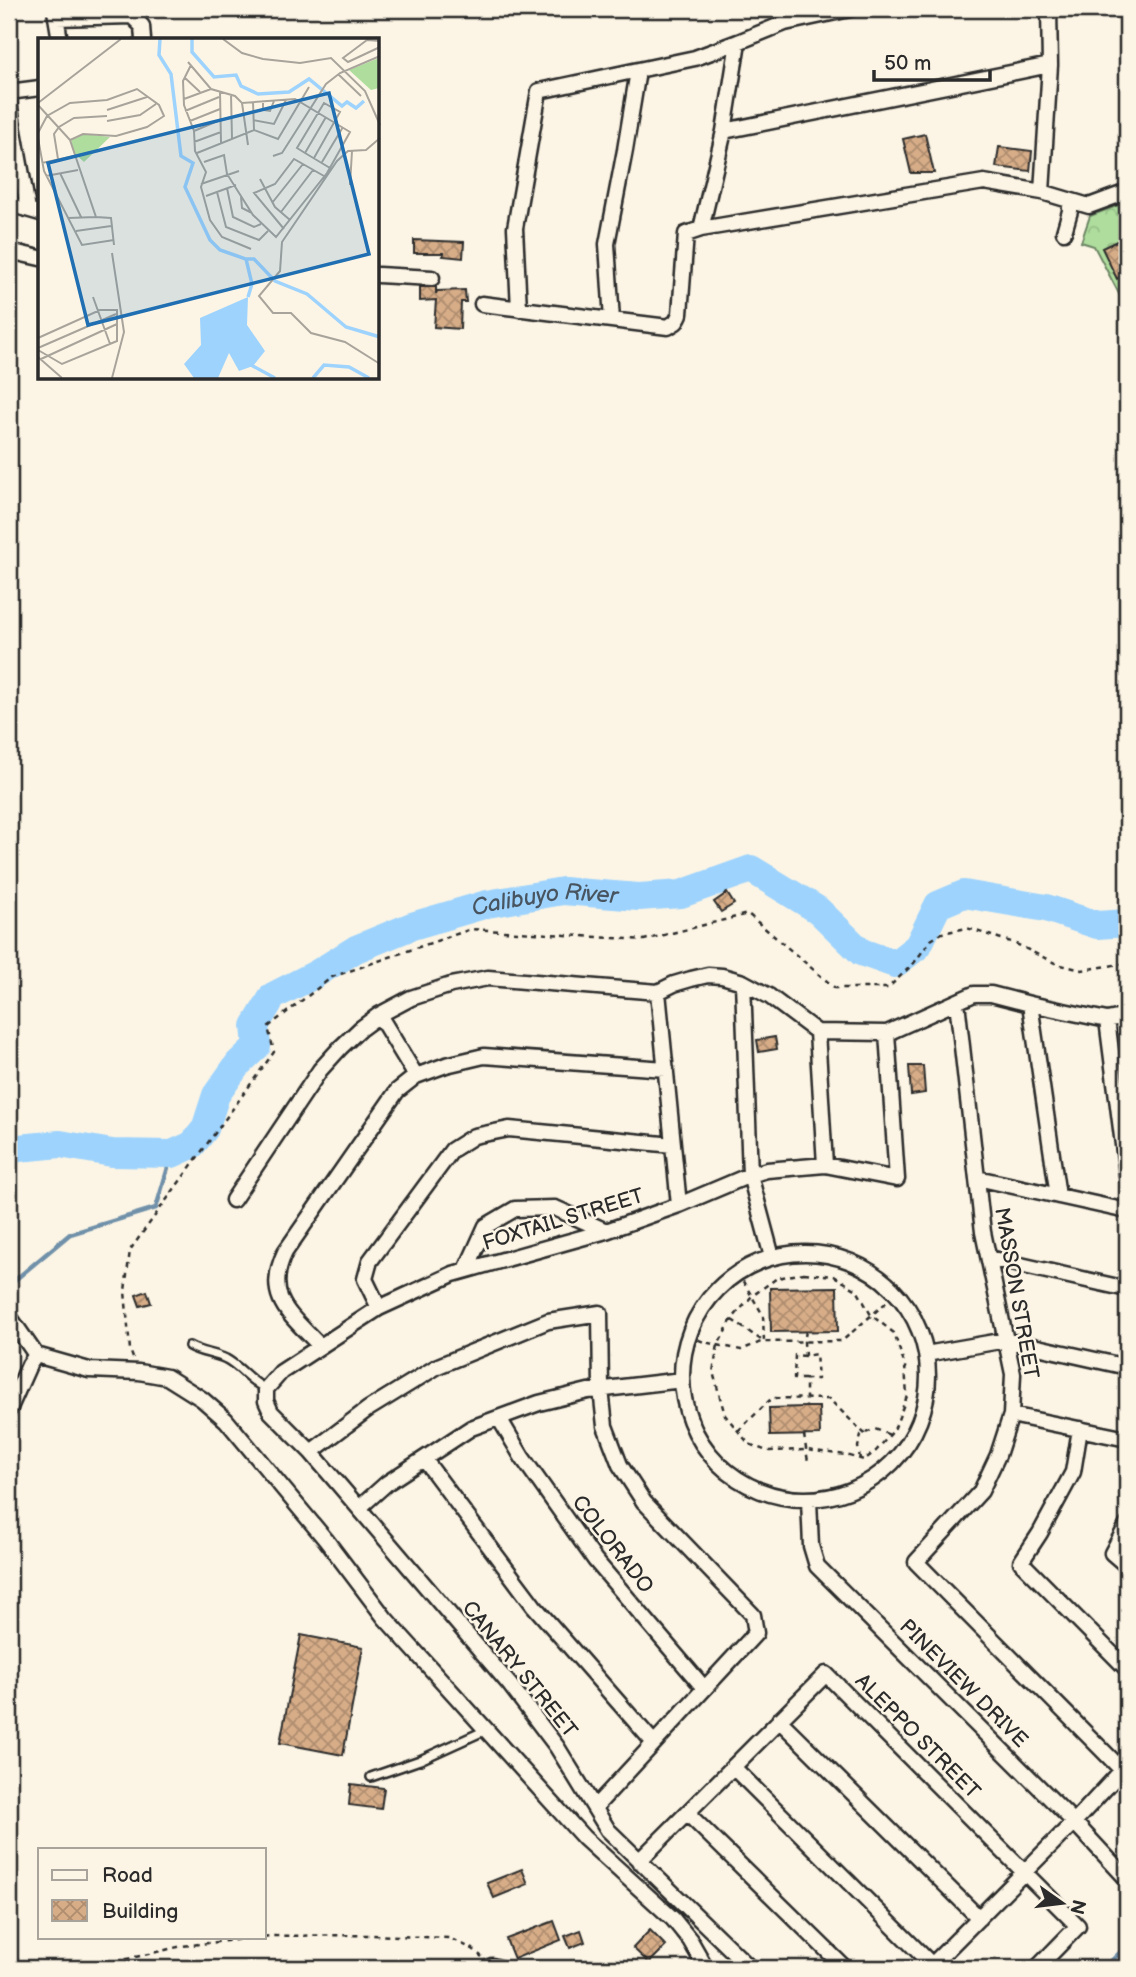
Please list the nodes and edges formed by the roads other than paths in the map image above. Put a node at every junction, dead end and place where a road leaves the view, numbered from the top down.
1 (850, 9) edge
2 (1049, 9) edge
3 (55, 13) edge
4 (60, 38) edge
5 (143, 38) edge
6 (738, 43) junction
7 (1050, 65) junction
8 (638, 71) junction
9 (38, 88) edge
10 (9, 92) edge
11 (9, 103) edge
12 (724, 131) junction
13 (1042, 192) junction
14 (1127, 192) edge
15 (1070, 201) junction
16 (9, 204) edge
17 (34, 211) edge
18 (701, 229) junction
19 (1064, 232) dead end
20 (9, 251) edge
21 (38, 258) edge
22 (380, 275) edge
23 (432, 278) dead end
24 (481, 304) dead end
25 (519, 309) junction
26 (612, 320) junction
27 (743, 982) junction
28 (658, 992) junction
29 (957, 1002) junction
30 (1030, 1004) junction
31 (379, 1015) junction
32 (1127, 1016) edge
33 (1107, 1020) junction
34 (817, 1032) junction
35 (887, 1033) junction
36 (666, 1069) junction
37 (416, 1076) junction
38 (673, 1146) junction
39 (825, 1165) junction
40 (750, 1175) junction
41 (1127, 1176) edge
42 (977, 1178) junction
43 (1058, 1196) junction
44 (233, 1200) dead end
45 (679, 1205) junction
46 (1127, 1211) edge
47 (606, 1231) junction
48 (772, 1257) junction
49 (989, 1258) junction
50 (466, 1270) junction
51 (1127, 1289) edge
52 (380, 1308) junction
53 (9, 1316) edge
54 (1006, 1340) junction
55 (189, 1346) dead end
56 (320, 1346) junction
57 (33, 1352) junction
58 (926, 1354) junction
59 (1127, 1367) edge
60 (682, 1380) junction
61 (601, 1389) junction
62 (266, 1390) junction
63 (9, 1410) edge
64 (1011, 1415) junction
65 (499, 1418) junction
66 (1080, 1429) junction
67 (1127, 1439) edge
68 (311, 1452) junction
69 (424, 1459) junction
70 (809, 1500) junction
71 (359, 1508) junction
72 (1127, 1525) edge
73 (1127, 1566) edge
74 (1127, 1669) edge
75 (704, 1688) junction
76 (779, 1720) junction
77 (486, 1730) junction
78 (654, 1743) junction
79 (733, 1767) junction
80 (1126, 1770) edge
81 (371, 1777) dead end
82 (595, 1807) junction
83 (687, 1813) junction
84 (1074, 1822) junction
85 (639, 1860) junction
86 (1024, 1872) junction
87 (1127, 1878) edge
88 (979, 1918) junction
89 (932, 1967) edge
90 (706, 1968) edge
91 (750, 1968) edge
92 (845, 1968) edge
93 (1037, 1968) edge

1 - 6 street
2 - 7 street
3 - 4 street
3 - 5 street
6 - 8 street
6 - 12 street
7 - 12 street
7 - 13 street
8 - 25 street
8 - 26 street
9 - 10 street
11 - 17 street
12 - 18 street
13 - 15 street
13 - 18 street
14 - 15 street
15 - 19 street
16 - 17 street
18 - 26 street
20 - 21 street
22 - 23 street
24 - 25 street
25 - 26 street
27 - 28 street
27 - 34 street
27 - 40 street
28 - 31 street
28 - 36 street
29 - 30 street
29 - 35 street
29 - 42 street, MASSON STREET
30 - 33 street
30 - 43 street
31 - 37 street
31 - 44 street
32 - 33 street
33 - 41 street
34 - 35 street
34 - 39 street
35 - 39 street, FOXTAIL STREET
36 - 37 street
36 - 38 street
37 - 56 street
38 - 45 street
38 - 52 street
39 - 40 street, FOXTAIL STREET
40 - 45 street, FOXTAIL STREET
40 - 48 street
42 - 43 street
42 - 49 street, MASSON STREET
43 - 46 street
45 - 47 street, FOXTAIL STREET
47 - 50 street, FOXTAIL STREET
47 - 50 street
48 - 58 street
48 - 60 street
49 - 51 street
49 - 54 street, MASSON STREET
50 - 52 street, FOXTAIL STREET
52 - 56 street, FOXTAIL STREET
53 - 57 street
54 - 58 street
54 - 59 street
54 - 64 street, MASSON STREET
55 - 62 lane
56 - 62 street, FOXTAIL STREET
57 - 63 street
57 - 77 street
58 - 70 street
60 - 61 street
60 - 70 street
61 - 65 street
61 - 68 street
61 - 75 street
62 - 68 street, CANARY STREET
64 - 66 street
64 - 80 street, MASSON STREET
65 - 69 street
65 - 75 street, COLORADO
66 - 67 street
66 - 74 street
68 - 71 street, CANARY STREET
69 - 71 street
69 - 78 street
70 - 84 street, PINEVIEW DRIVE
71 - 82 street, CANARY STREET
72 - 73 street
75 - 78 street
76 - 79 street, ALEPPO STREET
76 - 86 street, ALEPPO STREET
76 - 88 street
77 - 81 lane
77 - 90 street
78 - 82 street
79 - 83 street, ALEPPO STREET
79 - 89 street
80 - 84 street
82 - 85 street, CANARY STREET
83 - 85 street, ALEPPO STREET
83 - 92 street
84 - 86 street
84 - 87 street, PINEVIEW DRIVE
85 - 91 street, CANARY STREET
86 - 88 street
86 - 93 street, ALEPPO STREET
88 - 89 street

